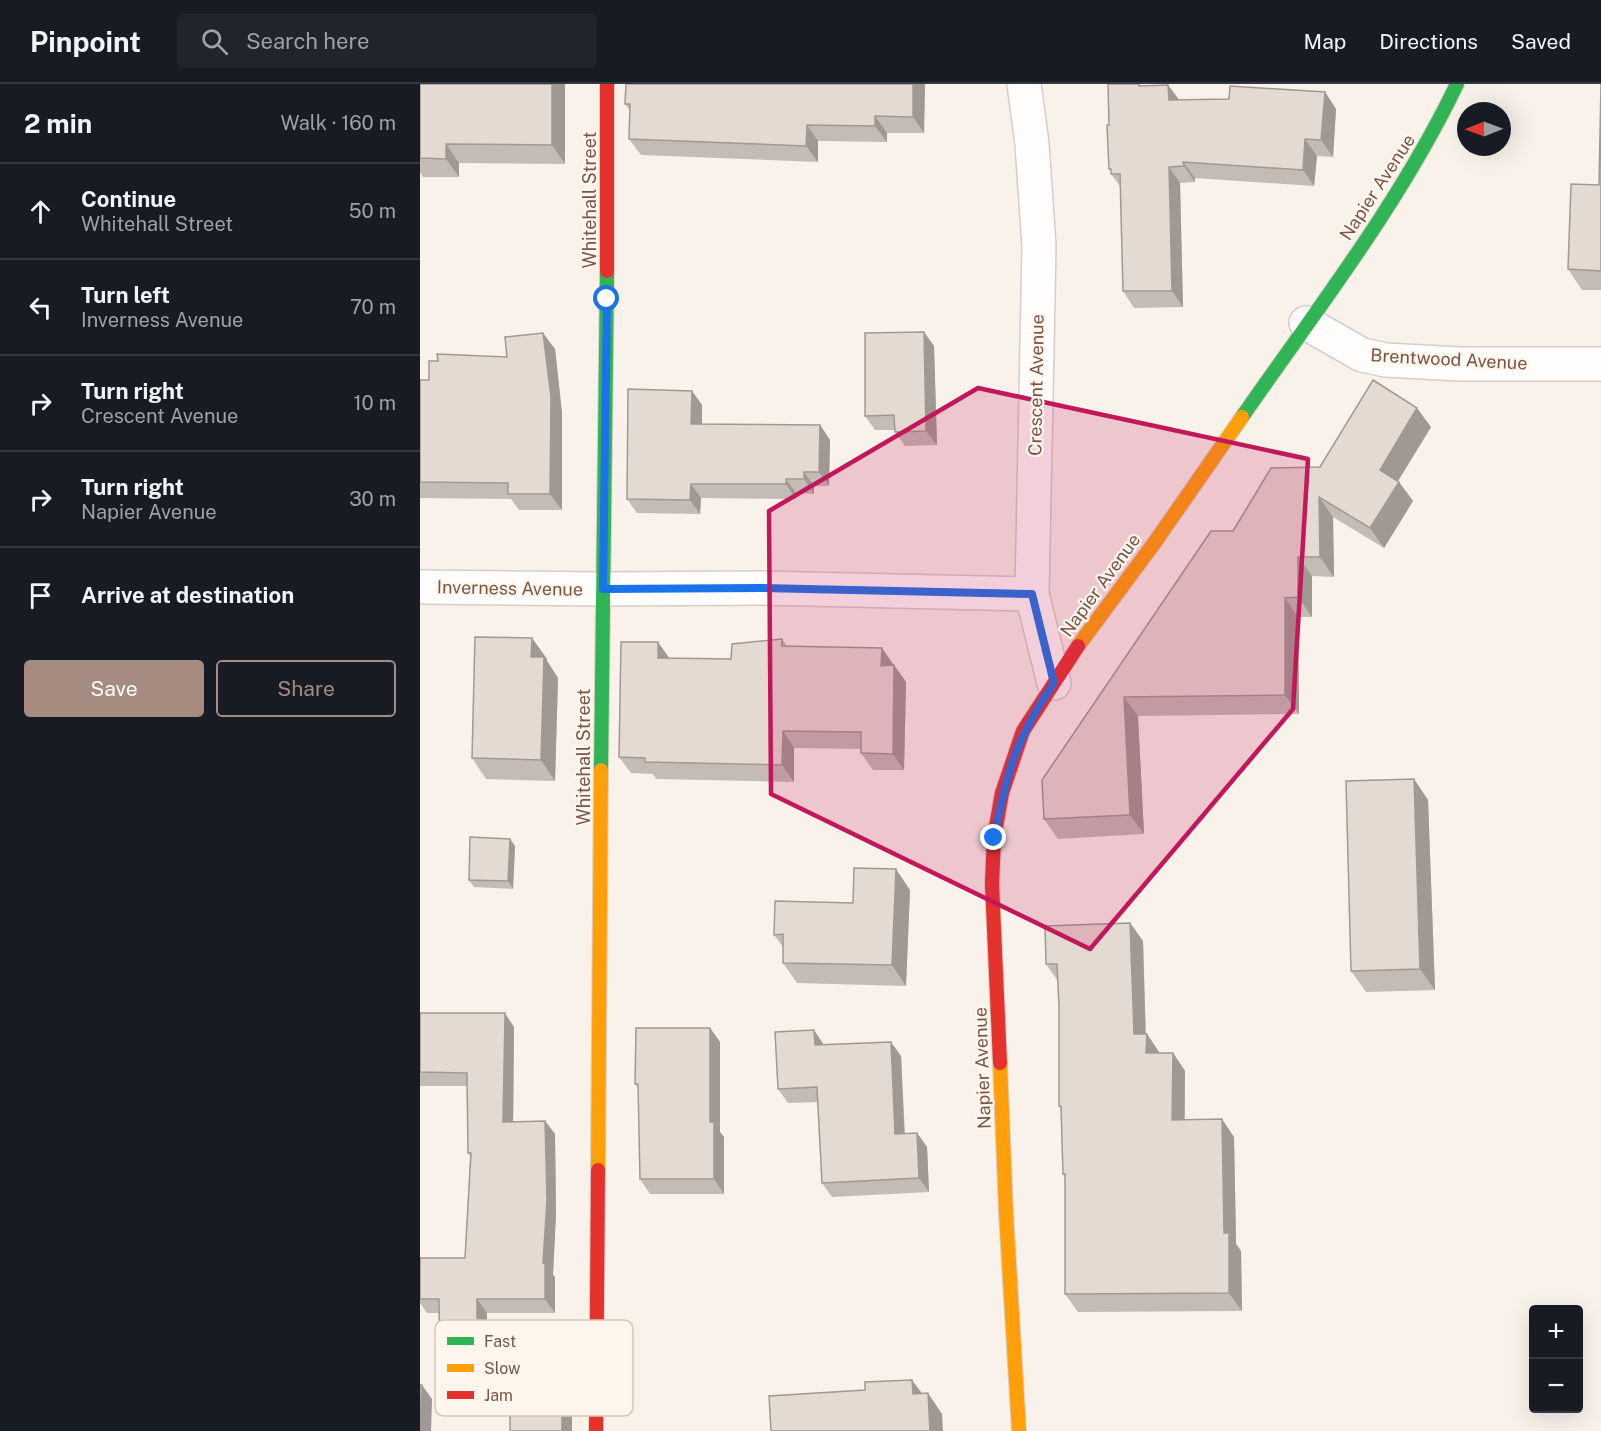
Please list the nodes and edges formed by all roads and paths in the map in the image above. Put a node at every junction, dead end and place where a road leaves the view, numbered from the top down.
1 (607, 84) edge
2 (1024, 84) edge
3 (1456, 84) edge
4 (1306, 323) junction
5 (1601, 364) edge
6 (420, 586) edge
7 (603, 589) junction
8 (1032, 594) junction
9 (1054, 683) junction
10 (597, 1320) edge
11 (596, 1416) edge
12 (596, 1431) edge
13 (1019, 1431) edge

1 - 7 street, Whitehall Street
2 - 8 street, Crescent Avenue
3 - 4 street, Napier Avenue
4 - 5 street, Brentwood Avenue
4 - 9 street, Napier Avenue
6 - 7 street, Inverness Avenue
7 - 8 street, Inverness Avenue
7 - 10 street, Whitehall Street
8 - 9 street, Crescent Avenue
9 - 13 street, Napier Avenue
11 - 12 street, Whitehall Street

